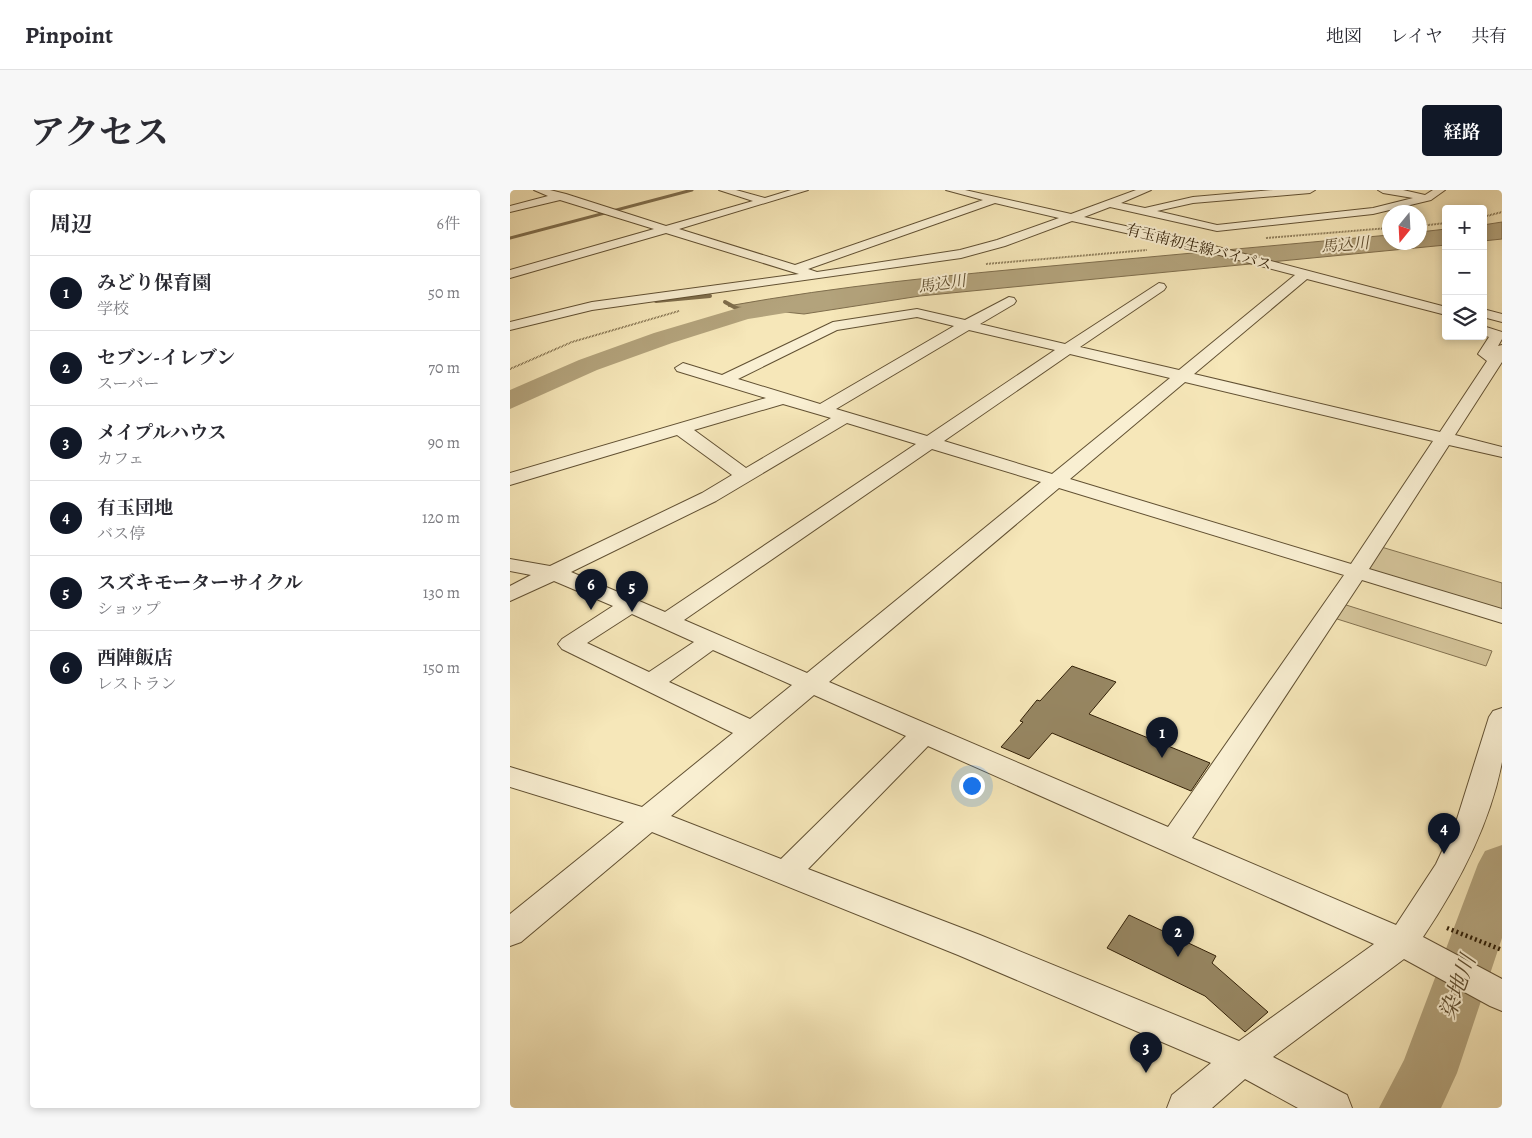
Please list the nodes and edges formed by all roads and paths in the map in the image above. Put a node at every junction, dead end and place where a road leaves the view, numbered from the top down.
1 (539, 190) edge
2 (724, 190) edge
3 (803, 190) edge
4 (951, 190) edge
5 (979, 190) edge
6 (1146, 190) edge
7 (1189, 190) edge
8 (1310, 190) edge
9 (1383, 190) edge
10 (1440, 190) edge
11 (579, 192) dead end
12 (1269, 193) junction
13 (1004, 196) junction
14 (1093, 196) dead end
15 (561, 197) junction
16 (1221, 197) junction
17 (1427, 198) junction
18 (765, 201) junction
19 (1288, 201) dead end
20 (1107, 203) junction
21 (1242, 206) dead end
22 (510, 209) edge
23 (1142, 210) junction
24 (1502, 212) edge
25 (1076, 215) junction
26 (1487, 216) edge
27 (1118, 221) junction
28 (1442, 223) edge
29 (1427, 225) edge
30 (666, 229) junction
31 (1382, 229) edge
32 (1258, 239) dead end
33 (1194, 245) junction
34 (978, 265) dead end
35 (797, 268) junction
36 (1301, 273) junction
37 (510, 274) edge
38 (1336, 275) junction
39 (819, 276) junction
40 (1400, 285) dead end
41 (746, 286) junction
42 (1159, 288) dead end
43 (1009, 301) dead end
44 (1442, 302) edge
45 (1487, 307) edge
46 (680, 310) dead end
47 (1442, 310) edge
48 (1502, 311) edge
49 (1487, 314) edge
50 (1502, 318) edge
51 (1442, 319) edge
52 (1487, 322) edge
53 (512, 324) edge
54 (969, 325) junction
55 (1502, 326) edge
56 (1487, 331) edge
57 (1069, 349) junction
58 (1499, 354) edge
59 (683, 368) dead end
60 (510, 369) edge
61 (1180, 377) junction
62 (722, 381) junction
63 (781, 399) junction
64 (822, 410) junction
65 (845, 417) junction
66 (679, 428) junction
67 (1444, 439) junction
68 (930, 443) junction
69 (1502, 452) edge
70 (745, 476) junction
71 (510, 479) edge
72 (1055, 481) junction
73 (510, 565) edge
74 (1355, 572) junction
75 (553, 573) junction
76 (510, 594) edge
77 (630, 605) junction
78 (1502, 616) edge
79 (667, 621) junction
80 (711, 641) junction
81 (652, 682) junction
82 (808, 684) junction
83 (1502, 717) edge
84 (752, 731) junction
85 (924, 734) junction
86 (510, 777) edge
87 (648, 819) junction
88 (1174, 841) junction
89 (785, 873) junction
90 (1447, 928) dead end
91 (510, 933) edge
92 (1402, 942) junction
93 (1502, 950) edge
94 (1502, 996) edge
95 (1242, 1059) junction
96 (1185, 1108) edge
97 (1334, 1108) edge

1 - 15 street
2 - 18 street
3 - 18 street
4 - 13 street, 有玉南初生線バイパス
5 - 13 street, 有玉南初生線バイパス
6 - 20 street
7 - 16 street
8 - 12 street
9 - 17 street
10 - 17 street
11 - 15 street
12 - 16 street
12 - 19 street
13 - 25 street, 有玉南初生線バイパス
13 - 35 street
14 - 20 street
15 - 22 street
15 - 30 street
16 - 21 street
16 - 23 street
17 - 23 street
18 - 30 street
20 - 23 street
20 - 25 street
23 - 27 street
24 - 26 path
25 - 27 street, 有玉南初生線バイパス
25 - 33 street, 有玉南初生線バイパス
25 - 39 street
27 - 36 street, 有玉南初生線バイパス
28 - 29 path
30 - 35 street
30 - 37 street
31 - 32 path
33 - 34 path
33 - 36 street, 有玉南初生線バイパス
35 - 39 street
35 - 41 street
36 - 38 street, 有玉南初生線バイパス
36 - 47 street, 有玉南初生線バイパス
36 - 51 street
36 - 61 street
38 - 40 street
38 - 44 street, 有玉南初生線バイパス
39 - 41 street
41 - 53 street
42 - 57 street
43 - 54 street
45 - 48 street
46 - 60 path
49 - 50 street
52 - 55 street
54 - 57 street
54 - 62 street
54 - 64 street
56 - 58 street
57 - 61 street
57 - 68 street
58 - 67 street
59 - 62 street
61 - 67 street
61 - 72 street
62 - 63 street
63 - 64 street
63 - 66 street
64 - 65 street
65 - 68 street
65 - 70 street
66 - 70 street
66 - 71 street
67 - 69 street
67 - 74 street
68 - 72 street
68 - 79 street
70 - 75 street
72 - 74 street
72 - 82 street
73 - 75 street
74 - 78 street
74 - 88 street
75 - 76 street
75 - 77 street
77 - 79 street
77 - 81 street
79 - 80 street
80 - 81 street
80 - 82 street
81 - 84 street
82 - 84 street
82 - 85 street
83 - 92 street
84 - 87 street
85 - 88 street
85 - 89 street
86 - 87 street
87 - 89 street
87 - 91 street
88 - 92 street
89 - 95 street
90 - 93 path
92 - 94 street
92 - 95 street
95 - 96 street
95 - 97 street

